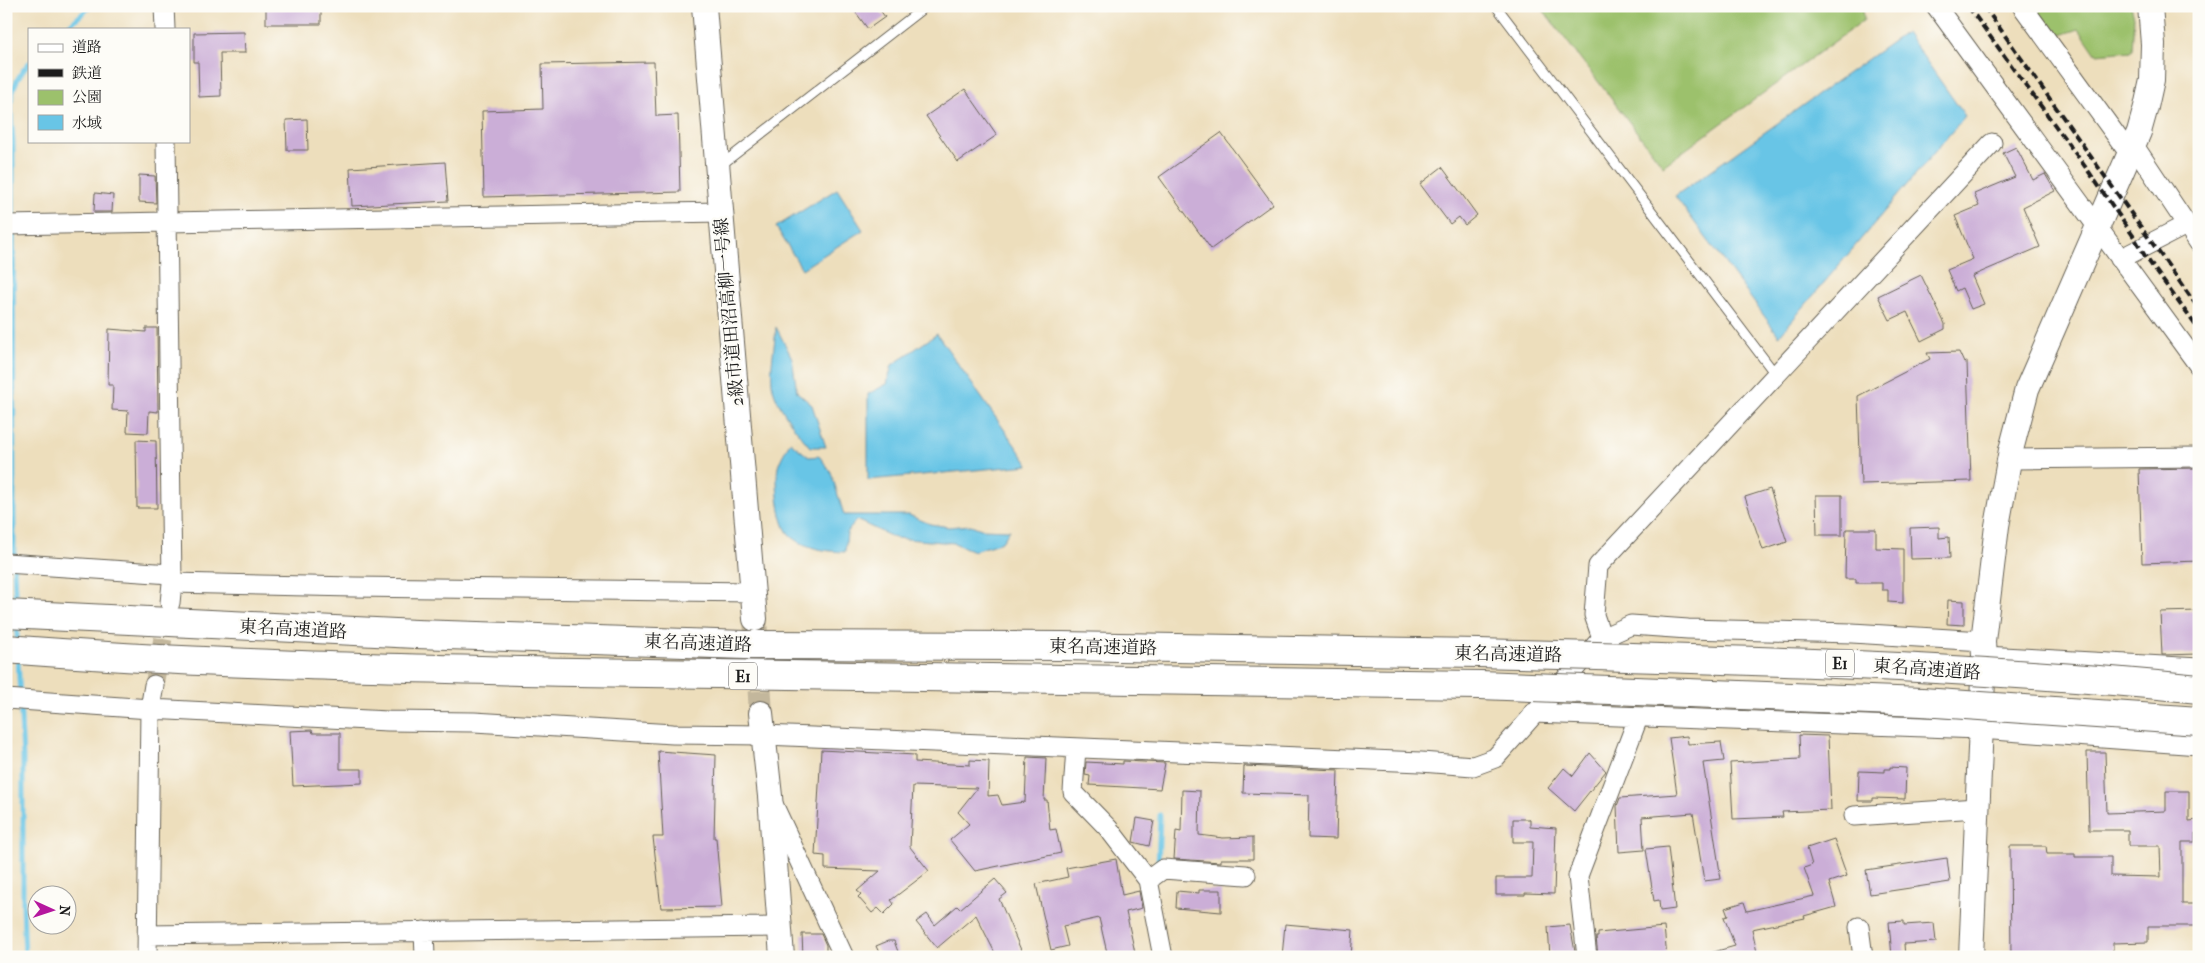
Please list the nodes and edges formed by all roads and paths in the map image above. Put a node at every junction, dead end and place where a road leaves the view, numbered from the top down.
1 (164, 6) edge
2 (704, 6) edge
3 (926, 6) edge
4 (1496, 6) edge
5 (1936, 6) edge
6 (2022, 6) edge
7 (2150, 6) edge
8 (165, 28) edge
9 (166, 142) edge
10 (1992, 143) dead end
11 (2131, 148) junction
12 (718, 168) junction
13 (721, 212) junction
14 (168, 223) junction
15 (6, 225) edge
16 (2186, 225) junction
17 (2097, 226) junction
18 (2199, 243) edge
19 (2120, 259) junction
20 (2199, 366) edge
21 (1776, 376) junction
22 (2199, 457) edge
23 (2010, 459) junction
24 (6, 563) edge
25 (172, 578) junction
26 (752, 592) junction
27 (170, 603) tunnel mouth
28 (6, 614) edge
29 (755, 618) tunnel mouth
30 (1602, 638) junction
31 (6, 649) edge
32 (1984, 649) junction
33 (2199, 668) edge
34 (154, 684) tunnel mouth
35 (2199, 689) edge
36 (6, 699) edge
37 (150, 709) junction
38 (1533, 713) junction
39 (1638, 718) junction
40 (2199, 720) edge
41 (762, 724) junction
42 (1980, 729) junction
43 (2199, 745) edge
44 (1076, 748) junction
45 (770, 806) junction
46 (1977, 808) junction
47 (1854, 816) dead end
48 (1246, 875) dead end
49 (1148, 880) junction
50 (779, 927) junction
51 (1859, 927) dead end
52 (424, 932) junction
53 (147, 935) junction
54 (147, 957) edge
55 (425, 957) edge
56 (782, 957) edge
57 (844, 957) edge
58 (1163, 957) edge
59 (1587, 957) edge
60 (1863, 957) edge
61 (1971, 957) edge

1 - 8 street
2 - 12 street, 2級市道田沼高柳一号線
3 - 12 lane
4 - 21 lane
5 - 17 street
6 - 11 street
7 - 11 street
9 - 14 street
10 - 21 street
11 - 16 street
11 - 17 street
12 - 13 street, 2級市道田沼高柳一号線
13 - 14 street
13 - 26 street, 2級市道田沼高柳一号線
14 - 15 street
14 - 25 street
16 - 18 street
16 - 19 street
17 - 19 street
17 - 23 street
19 - 20 street
21 - 30 street
22 - 23 street
23 - 32 street
24 - 25 street
25 - 26 street
25 - 27 street
26 - 29 street, 2級市道田沼高柳一号線
28 - 35 highway, 東名高速道路 / E1, bridge
30 - 32 street
30 - 38 street
31 - 40 highway, 東名高速道路 / E1, bridge
32 - 33 street
32 - 42 street
34 - 37 street
36 - 37 street
37 - 41 street
37 - 53 street
38 - 39 street
38 - 44 street
39 - 42 street
39 - 59 street
41 - 44 street
41 - 45 street
42 - 43 street
42 - 46 street
44 - 49 street
45 - 50 street
45 - 57 street
46 - 47 street
46 - 61 street
48 - 49 street
49 - 58 street
50 - 52 street
50 - 56 street
51 - 60 street
52 - 53 street
52 - 55 street
53 - 54 street

